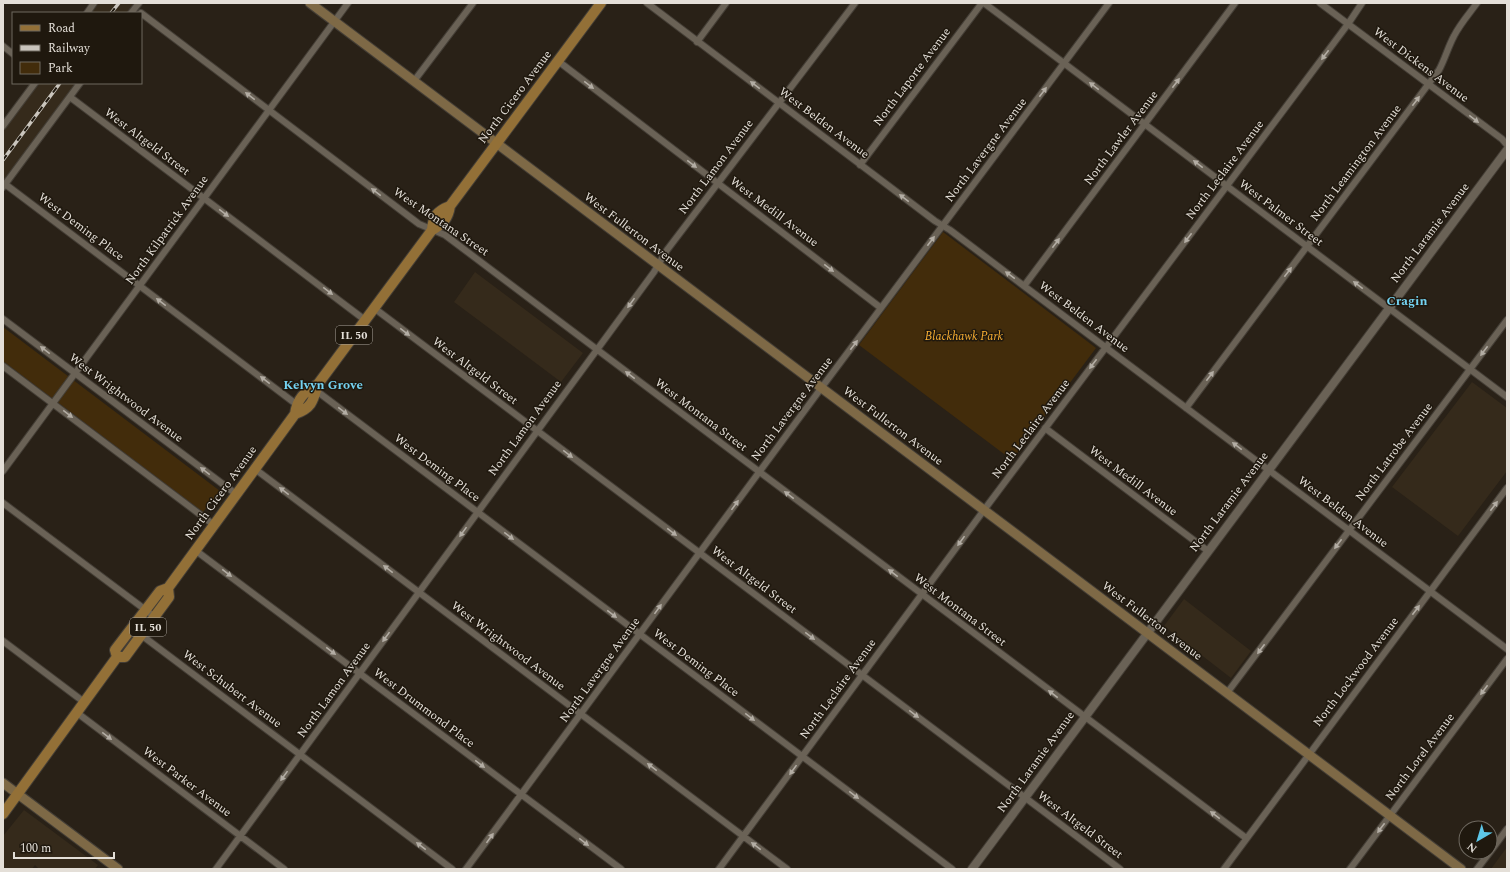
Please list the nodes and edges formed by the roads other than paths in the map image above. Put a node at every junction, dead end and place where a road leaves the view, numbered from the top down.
1 (94, 3) edge
2 (310, 3) edge
3 (348, 3) edge
4 (473, 3) edge
5 (601, 3) edge
6 (647, 3) edge
7 (726, 3) edge
8 (855, 3) edge
9 (983, 3) edge
10 (1109, 3) edge
11 (1235, 3) edge
12 (1320, 3) edge
13 (1362, 3) edge
14 (1477, 3) edge
15 (87, 12) edge
16 (142, 14) edge
17 (334, 21) junction
18 (1348, 24) junction
19 (697, 42) junction
20 (3, 46) edge
21 (12, 53) edge
22 (558, 61) junction
23 (1064, 63) junction
24 (414, 81) junction
25 (34, 84) edge
26 (79, 84) edge
27 (1428, 84) junction
28 (70, 97) junction
29 (779, 103) junction
30 (269, 110) junction
31 (1145, 124) junction
32 (3, 126) edge
33 (497, 143) junction
34 (1507, 145) edge
35 (1507, 150) edge
36 (860, 165) junction
37 (717, 183) junction
38 (4, 186) edge
39 (1227, 186) junction
40 (204, 198) junction
41 (943, 226) junction
42 (432, 230) junction
43 (1307, 246) junction
44 (658, 264) junction
45 (140, 286) junction
46 (1024, 286) junction
47 (374, 308) junction
48 (881, 308) junction
49 (1389, 308) junction
50 (3, 319) edge
51 (365, 320) junction
52 (1507, 320) edge
53 (1106, 347) junction
54 (596, 350) junction
55 (3, 366) edge
56 (1470, 369) junction
57 (75, 373) junction
58 (315, 387) junction
59 (822, 387) junction
60 (1507, 397) edge
61 (53, 403) junction
62 (296, 404) junction
63 (1186, 408) junction
64 (295, 414) junction
65 (1046, 428) junction
66 (537, 431) junction
67 (255, 469) junction
68 (1268, 469) junction
69 (3, 471) edge
70 (759, 472) junction
71 (1507, 488) edge
72 (236, 494) junction
73 (3, 503) edge
74 (984, 510) junction
75 (477, 512) junction
76 (214, 525) junction
77 (1349, 530) junction
78 (196, 550) junction
79 (1208, 551) junction
80 (700, 553) junction
81 (168, 588) junction
82 (1430, 591) junction
83 (419, 592) junction
84 (922, 595) junction
85 (146, 610) junction
86 (155, 617) junction
87 (132, 628) junction
88 (1147, 632) junction
89 (640, 634) junction
90 (141, 635) junction
91 (3, 641) edge
92 (1507, 649) edge
93 (116, 657) junction
94 (1507, 659) edge
95 (360, 673) junction
96 (862, 675) junction
97 (1228, 693) junction
98 (84, 702) junction
99 (76, 712) junction
100 (581, 714) junction
101 (1084, 717) junction
102 (300, 754) junction
103 (1309, 754) junction
104 (802, 756) junction
105 (3, 783) edge
106 (18, 794) junction
107 (521, 794) junction
108 (1025, 797) junction
109 (3, 814) edge
110 (1390, 815) junction
111 (1507, 829) edge
112 (240, 836) junction
113 (744, 836) junction
114 (1246, 838) junction
115 (1498, 841) edge
116 (1484, 860) edge
117 (118, 869) edge
118 (216, 869) edge
119 (284, 869) edge
120 (452, 869) edge
121 (466, 869) edge
122 (621, 869) edge
123 (719, 869) edge
124 (787, 869) edge
125 (952, 869) edge
126 (972, 869) edge
127 (1120, 869) edge
128 (1224, 869) edge
129 (1350, 869) edge
130 (1462, 869) edge
131 (1477, 869) edge

1 - 15 street
2 - 17 main road, West Fullerton Avenue
3 - 17 street, North Kilpatrick Avenue
4 - 24 street
5 - 22 main road, North Cicero Avenue / IL 50
6 - 19 street, West Belden Avenue
7 - 19 street
8 - 29 street, North Lamon Avenue
9 - 23 street, West Palmer Street
9 - 36 street, North Laporte Avenue
10 - 23 street, North Lavergne Avenue
31 -> 11 street, North Lawler Avenue
12 - 18 street, West Dickens Avenue
13 - 18 street, North Leclaire Avenue
14 - 27 street, North Leamington Avenue
30 -> 16 street, West Montana Street
17 - 24 main road, West Fullerton Avenue
17 - 30 street, North Kilpatrick Avenue
18 - 27 street, West Dickens Avenue
18 -> 39 street, North Leclaire Avenue
29 -> 19 street, West Belden Avenue
20 - 21 street
22 - 33 main road, North Cicero Avenue / IL 50
22 -> 37 street, West Medill Avenue
31 -> 23 street, West Palmer Street
41 -> 23 street, North Lavergne Avenue
24 - 33 main road, West Fullerton Avenue
25 - 32 street
26 - 28 street
27 -> 34 street, West Dickens Avenue
43 -> 27 street, North Leamington Avenue
28 - 38 street
28 - 40 street, West Altgeld Street
29 - 36 street, West Belden Avenue
29 - 37 street, North Lamon Avenue
30 - 40 street, North Kilpatrick Avenue
42 -> 30 street, West Montana Street
39 -> 31 street, West Palmer Street
46 -> 31 street, North Lawler Avenue
33 - 42 main road, North Cicero Avenue / IL 50
33 - 44 main road, West Fullerton Avenue
35 - 49 street, North Laramie Avenue
41 -> 36 street, West Belden Avenue
37 - 44 street, North Lamon Avenue
37 -> 48 street, West Medill Avenue
38 - 45 street, West Deming Place
39 - 43 street, West Palmer Street
39 -> 53 street, North Leclaire Avenue
40 - 45 street, North Kilpatrick Avenue
40 -> 51 street, West Altgeld Street
46 -> 41 street, West Belden Avenue
48 -> 41 street, North Lavergne Avenue
42 - 47 main road, North Cicero Avenue / IL 50
42 - 54 street, West Montana Street
49 -> 43 street, West Palmer Street
63 -> 43 street, North Leamington Avenue
44 -> 54 street, North Lamon Avenue
44 - 59 main road, West Fullerton Avenue
45 - 57 street, North Kilpatrick Avenue
62 -> 45 street, West Deming Place
46 - 53 street, West Belden Avenue
47 - 51 main road, North Cicero Avenue / IL 50
47 -> 66 street, West Altgeld Street
59 -> 48 street, North Lavergne Avenue
49 - 56 street, West Palmer Street
49 - 68 street, North Laramie Avenue
57 -> 50 street, West Wrightwood Avenue
51 - 58 main road, North Cicero Avenue / IL 50
52 -> 56 street, North Latrobe Avenue
53 - 63 street, West Belden Avenue
53 -> 65 street, North Leclaire Avenue
54 - 66 street, North Lamon Avenue
70 -> 54 street, West Montana Street
55 - 61 street
56 - 60 street, West Palmer Street
56 - 77 street, North Latrobe Avenue
57 - 61 street, North Kilpatrick Avenue
72 -> 57 street, West Wrightwood Avenue
58 - 62 main road, North Cicero Avenue / IL 50
58 - 64 main road, North Cicero Avenue / IL 50
58 -> 75 street, West Deming Place
59 - 70 street, North Lavergne Avenue
59 - 74 main road, West Fullerton Avenue
61 - 69 street, North Kilpatrick Avenue
61 -> 76 street
62 - 64 main road
68 -> 63 street, West Belden Avenue
64 - 67 main road, North Cicero Avenue / IL 50
65 - 74 street, North Leclaire Avenue
65 - 79 street, West Medill Avenue
66 - 75 street, North Lamon Avenue
66 -> 80 street, West Altgeld Street
67 - 72 main road, North Cicero Avenue / IL 50
83 -> 67 street, West Wrightwood Avenue
68 - 77 street, West Belden Avenue
68 - 79 street, North Laramie Avenue
80 -> 70 street, North Lavergne Avenue
84 -> 70 street, West Montana Street
82 -> 71 street, North Lockwood Avenue
72 - 76 main road, North Cicero Avenue / IL 50
73 - 85 street
74 -> 84 street, North Leclaire Avenue
74 - 88 main road, West Fullerton Avenue
75 -> 83 street, North Lamon Avenue
75 -> 89 street, West Deming Place
76 - 78 main road, North Cicero Avenue / IL 50
77 - 82 street, West Belden Avenue
77 -> 97 street, North Latrobe Avenue
78 - 81 main road, North Cicero Avenue / IL 50
78 -> 95 street, West Drummond Place
79 - 88 street, North Laramie Avenue
89 -> 80 street, North Lavergne Avenue
80 -> 96 street, West Altgeld Street
81 - 85 main road, North Cicero Avenue / IL 50
81 - 86 main road, North Cicero Avenue / IL 50
82 - 92 street, West Belden Avenue
103 -> 82 street, North Lockwood Avenue
83 -> 95 street, North Lamon Avenue
83 - 100 street, West Wrightwood Avenue
84 - 96 street, North Leclaire Avenue
101 -> 84 street, West Montana Street
85 - 86 street
85 - 87 main road, North Cicero Avenue / IL 50
86 - 90 main road, North Cicero Avenue / IL 50
87 - 90 street, West Schubert Avenue
87 - 93 main road, North Cicero Avenue / IL 50
88 - 97 main road, West Fullerton Avenue
88 - 101 street, North Laramie Avenue
89 - 100 street, North Lavergne Avenue
89 -> 104 street, West Deming Place
90 - 93 main road, North Cicero Avenue / IL 50
90 - 102 street, West Schubert Avenue
91 - 98 street
93 - 98 main road, North Cicero Avenue / IL 50
94 -> 110 street, North Lorel Avenue
95 - 102 street, North Lamon Avenue
95 -> 107 street, West Drummond Place
96 - 104 street, North Leclaire Avenue
96 -> 108 street, West Altgeld Street
97 - 103 main road, West Fullerton Avenue
98 - 99 main road, North Cicero Avenue / IL 50
99 - 106 main road, North Cicero Avenue / IL 50
99 -> 112 street, West Parker Avenue
100 - 107 street, North Lavergne Avenue
113 -> 100 street, West Wrightwood Avenue
101 - 108 street, North Laramie Avenue
114 -> 101 street, West Montana Street
102 -> 112 street, North Lamon Avenue
120 -> 102 street, West Schubert Avenue
103 - 110 main road, West Fullerton Avenue
103 - 114 street, North Lockwood Avenue
104 -> 113 street, North Leclaire Avenue
104 -> 125 street, West Deming Place
105 - 106 main road
106 - 109 main road, North Cicero Avenue / IL 50
106 - 117 main road
121 -> 107 street, North Lavergne Avenue
107 -> 122 street, West Drummond Place
108 - 126 street, North Laramie Avenue
108 - 127 street, West Altgeld Street
110 -> 129 street, North Lorel Avenue
110 - 130 main road, West Fullerton Avenue
111 - 115 street
112 - 118 street, North Lamon Avenue
112 - 119 street, West Parker Avenue
113 - 123 street, North Leclaire Avenue
124 -> 113 street, West Wrightwood Avenue
114 - 128 street, North Lockwood Avenue
116 - 131 street

